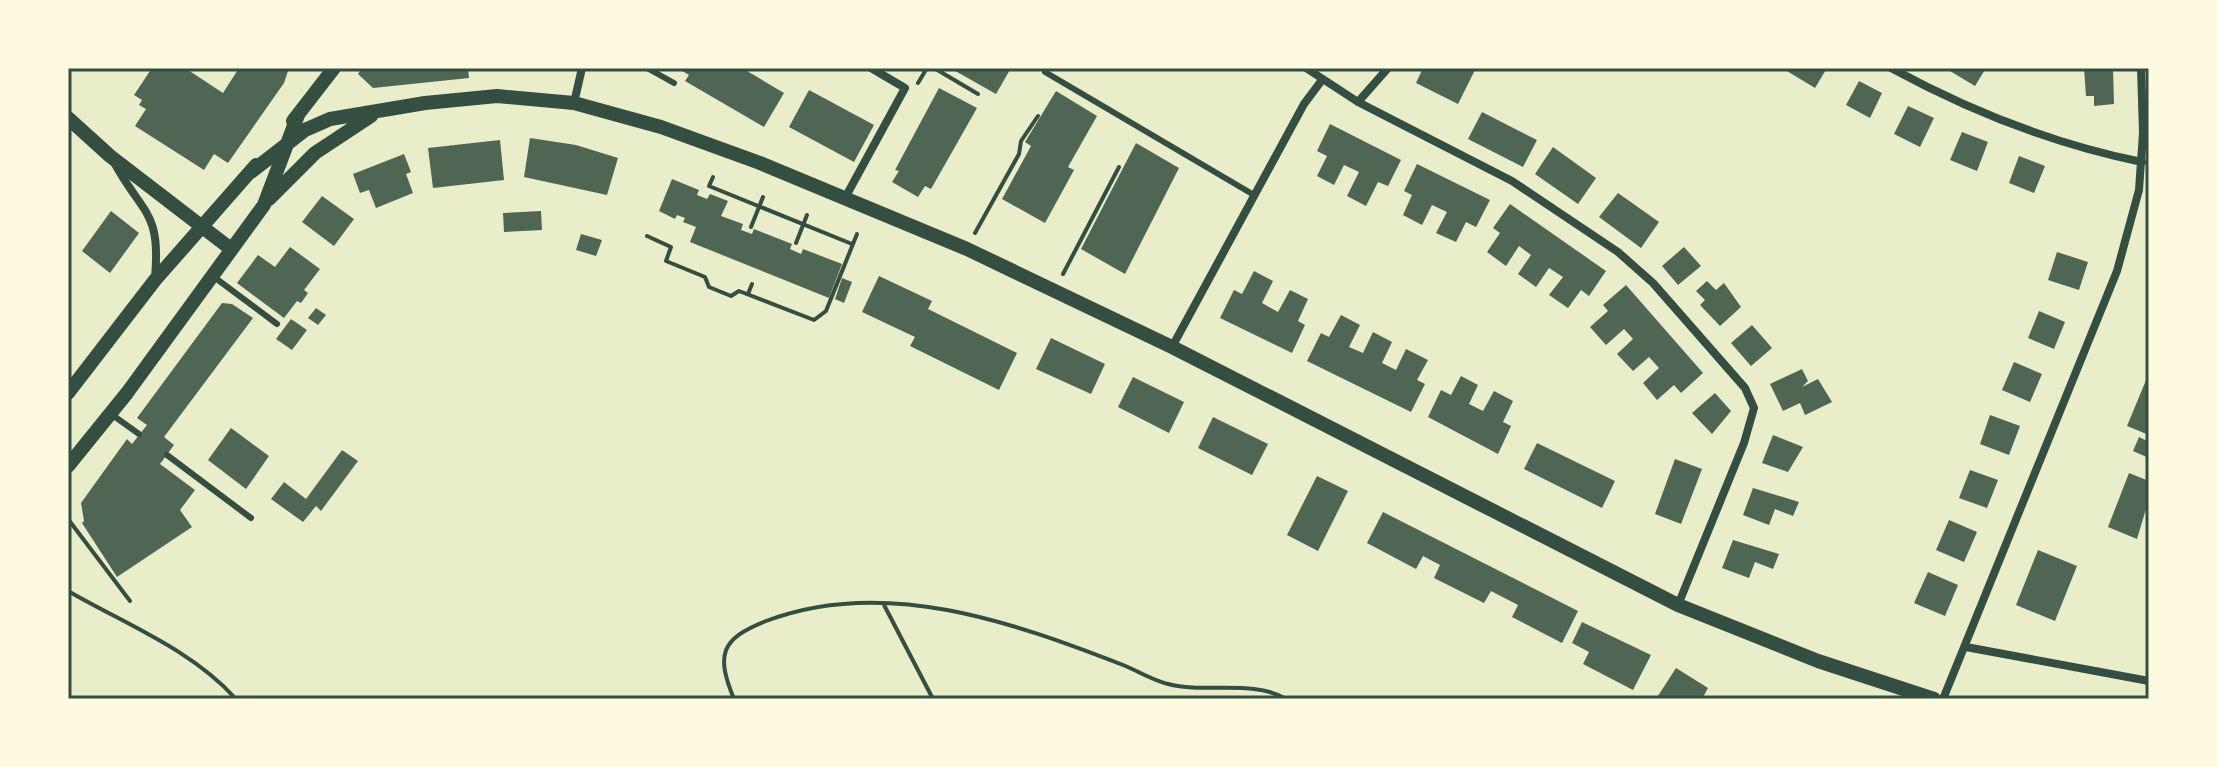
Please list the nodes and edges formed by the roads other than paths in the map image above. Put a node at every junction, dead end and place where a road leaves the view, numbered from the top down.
1 (334, 68) edge
2 (582, 68) edge
3 (647, 68) edge
4 (871, 68) edge
5 (1306, 68) edge
6 (1388, 68) edge
7 (1891, 68) edge
8 (2141, 68) edge
9 (1045, 72) dead end
10 (1322, 80) junction
11 (674, 83) dead end
12 (1358, 102) junction
13 (574, 103) junction
14 (376, 113) junction
15 (298, 115) junction
16 (68, 118) edge
17 (288, 141) junction
18 (110, 156) junction
19 (2142, 162) junction
20 (251, 172) junction
21 (1254, 195) junction
22 (845, 198) junction
23 (264, 205) junction
24 (202, 226) junction
25 (231, 249) junction
26 (211, 275) junction
27 (155, 280) junction
28 (277, 324) dead end
29 (1172, 347) junction
30 (68, 393) edge
31 (111, 414) junction
32 (139, 434) dead end
33 (167, 455) dead end
34 (68, 466) edge
35 (251, 518) dead end
36 (1678, 605) junction
37 (1966, 647) junction
38 (2149, 681) edge
39 (1934, 699) edge
40 (1943, 699) edge

1 - 15 street
2 - 13 street
3 - 11 lane
4 - 22 street
5 - 10 street
6 - 12 street
7 - 19 street
8 - 19 street
9 - 21 lane
10 - 12 street
10 - 21 street
12 - 36 street
13 - 14 street
13 - 22 street
14 - 17 street
14 - 23 street
15 - 17 street
15 - 20 street
16 - 18 street
17 - 20 street
17 - 23 street
18 - 24 street
18 - 27 street
19 - 37 street
20 - 24 street
21 - 29 street
22 - 29 street
23 - 25 street
24 - 25 street
24 - 27 street
25 - 26 street
26 - 28 lane
26 - 31 street
27 - 30 street
29 - 36 street
31 - 32 lane
31 - 34 street
33 - 35 lane
36 - 39 street
37 - 38 street
37 - 40 street

